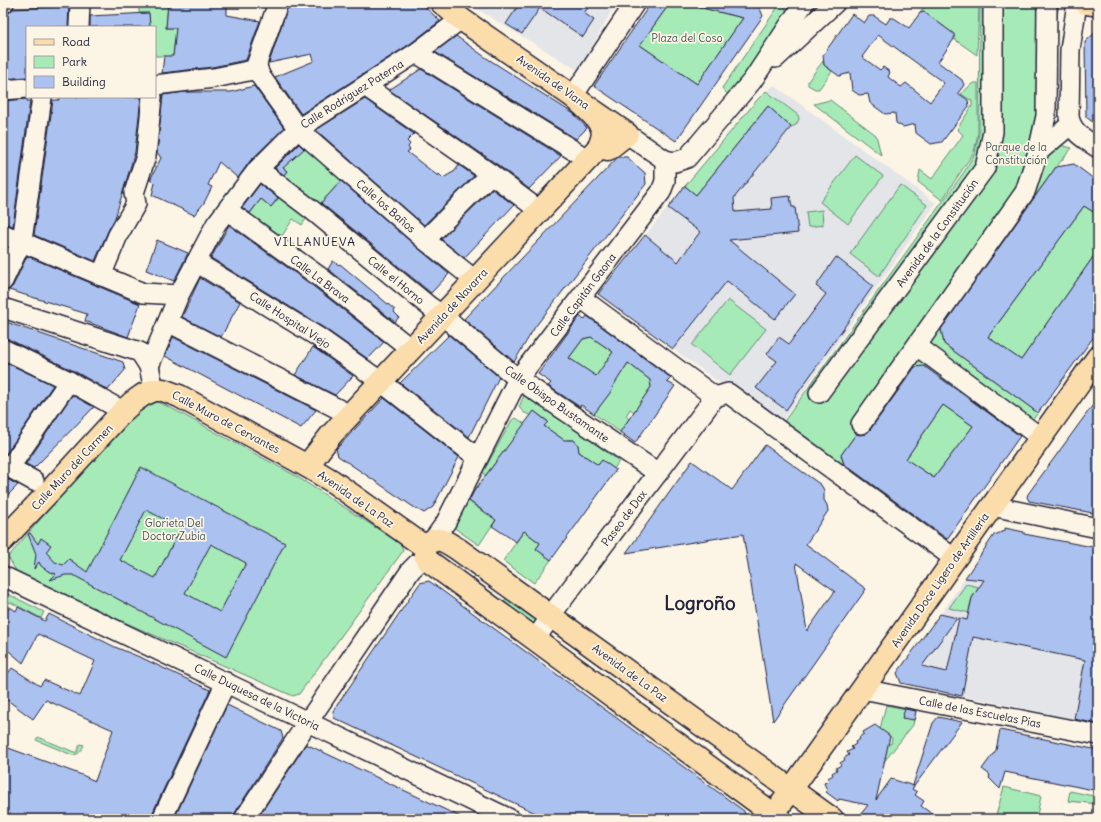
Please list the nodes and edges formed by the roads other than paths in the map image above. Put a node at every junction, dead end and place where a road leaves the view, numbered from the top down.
1 (80, 3) edge
2 (278, 3) edge
3 (442, 3) edge
4 (636, 3) edge
5 (835, 3) edge
6 (994, 3) edge
7 (1047, 3) edge
8 (1078, 3) edge
9 (1086, 3) edge
10 (799, 4) edge
11 (1098, 5) edge
12 (461, 19) junction
13 (78, 26) edge
14 (416, 53) junction
15 (258, 69) junction
16 (752, 81) junction
17 (156, 85) edge
18 (365, 86) junction
19 (26, 88) edge
20 (3, 90) edge
21 (573, 96) junction
22 (42, 98) edge
23 (152, 98) edge
24 (1072, 128) junction
25 (298, 129) junction
26 (627, 134) junction
27 (1098, 148) edge
28 (1038, 152) junction
29 (594, 153) junction
30 (665, 160) junction
31 (258, 169) junction
32 (491, 174) junction
33 (227, 210) junction
34 (540, 211) junction
35 (3, 234) edge
36 (426, 240) junction
37 (22, 241) junction
38 (196, 262) junction
39 (101, 276) junction
40 (3, 281) edge
41 (476, 281) junction
42 (179, 296) junction
43 (581, 298) junction
44 (3, 308) edge
45 (442, 315) junction
46 (168, 322) junction
47 (917, 346) junction
48 (3, 349) edge
49 (412, 349) junction
50 (1098, 357) edge
51 (149, 366) junction
52 (518, 379) junction
53 (69, 381) junction
54 (380, 381) junction
55 (148, 392) junction
56 (819, 393) dead end
57 (715, 397) junction
58 (123, 411) junction
59 (350, 414) junction
60 (861, 424) dead end
61 (1033, 432) dead end
62 (478, 458) junction
63 (6, 466) edge
64 (307, 466) junction
65 (658, 473) junction
66 (34, 481) dead end
67 (992, 506) junction
68 (1098, 528) edge
69 (3, 540) edge
70 (429, 549) junction
71 (955, 559) junction
72 (3, 576) edge
73 (551, 616) junction
74 (535, 640) junction
75 (226, 682) junction
76 (862, 689) junction
77 (307, 722) junction
78 (1098, 735) edge
79 (779, 809) edge
80 (162, 819) edge
81 (244, 819) edge
82 (510, 819) edge
83 (832, 819) edge

1 - 13 street
2 - 15 street
3 - 12 main road, Avenida de Viana
4 - 21 street
5 - 16 street
6 - 56 street, Avenida de la Constitución
7 - 28 street
8 - 24 street
9 - 11 main road
10 - 16 street
12 - 14 street, Calle Rodríguez Paterna
12 - 21 main road, Avenida de Viana
14 - 18 street, Calle Rodríguez Paterna
14 - 29 street
15 - 17 street
15 - 25 street, Calle los Baños
16 - 30 street
18 - 25 street, Calle Rodríguez Paterna
18 - 32 street
19 - 20 street
21 - 26 main road, Avenida de Viana
21 - 29 main road
22 - 37 street
23 - 39 street
24 - 27 street
24 - 28 street
25 - 31 street, Calle Rodríguez Paterna
25 - 36 street, Calle los Baños
26 - 29 main road
26 - 30 street, Avenida de Viana
28 - 47 street
29 - 34 main road, Avenida de Navarra
30 - 43 street, Calle Capitán Gaona
31 - 33 street, Calle Rodríguez Paterna
31 - 45 street, Calle el Horno
32 - 34 street
32 - 36 street
33 - 38 street, Calle Rodríguez Paterna
33 - 49 street, Calle La Brava
34 - 41 main road, Avenida de Navarra
35 - 37 street
36 - 41 street, Calle los Baños
37 - 39 street
37 - 40 street
38 - 42 street, Calle Rodríguez Paterna
38 - 54 street, Calle Hospital Viejo
39 - 42 street
41 - 45 main road, Avenida de Navarra
42 - 46 street, Calle Rodríguez Paterna
43 - 52 street, Calle Capitán Gaona
43 - 57 street
44 - 51 street
45 - 49 main road, Avenida de Navarra
45 - 52 street, Calle Obispo Bustamante
46 - 51 street, Calle Rodríguez Paterna
46 - 59 street
47 - 60 street
47 - 61 street
48 - 53 street
49 - 54 main road, Avenida de Navarra
50 - 67 main road, Avenida Doce Ligero de Artillería
51 - 55 street
52 - 62 street, Calle Capitán Gaona
52 - 65 street, Calle Obispo Bustamante
53 - 58 street
53 - 63 street
54 - 59 main road, Avenida de Navarra
54 - 62 street, Calle Hospital Viejo
55 - 58 main road, Calle Muro del Carmen
55 - 64 main road, Calle Muro de Cervantes
57 - 65 street, Paseo de Dax
57 - 71 street
58 - 69 main road, Calle Muro del Carmen
59 - 64 main road, Avenida de Navarra
62 - 70 street, Calle Capitán Gaona
63 - 66 street
64 - 70 main road, Avenida de La Paz
65 - 73 street, Paseo de Dax
67 - 68 street
67 - 71 main road, Avenida Doce Ligero de Artillería
70 - 73 main road, Avenida de La Paz
70 - 74 main road, Avenida de La Paz
70 - 77 street
71 - 76 main road, Avenida Doce Ligero de Artillería
72 - 75 street, Calle Duquesa de la Victoria
73 - 74 street, Paseo de Dax
73 - 79 main road, Avenida de La Paz
74 - 79 main road, Avenida de La Paz
75 - 77 street, Calle Duquesa de la Victoria
75 - 80 street
76 - 78 street, Calle de las Escuelas Pías
76 - 79 main road, Avenida Doce Ligero de Artillería
77 - 81 street
77 - 82 street, Calle Duquesa de la Victoria
79 - 83 main road, Avenida de La Paz

